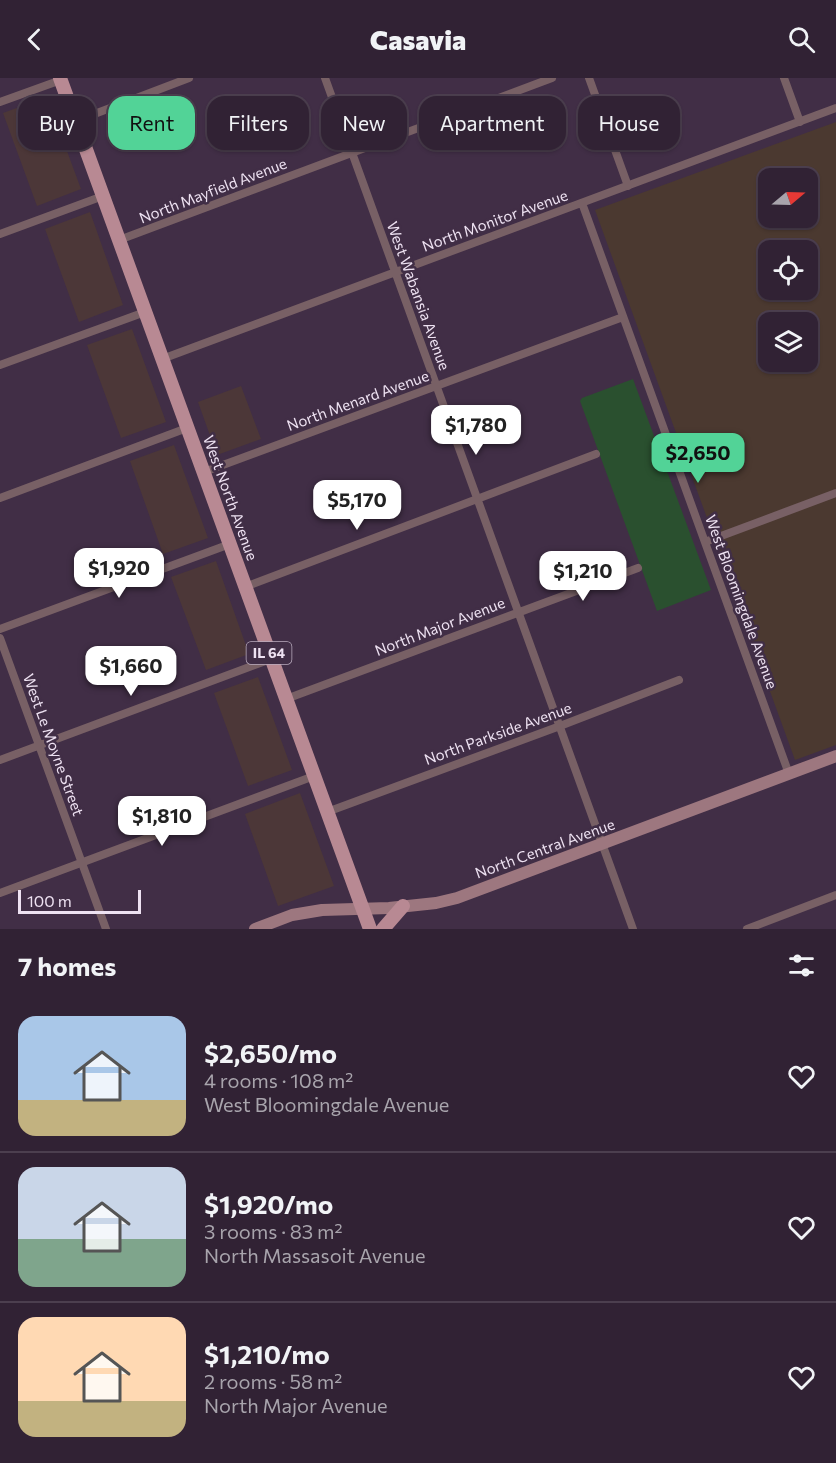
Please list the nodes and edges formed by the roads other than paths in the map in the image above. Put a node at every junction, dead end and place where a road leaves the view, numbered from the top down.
1 (189, 78) edge
2 (325, 78) edge
3 (552, 78) edge
4 (589, 78) edge
5 (784, 78) edge
6 (61, 79) edge
7 (67, 96) edge
8 (0, 102) edge
9 (836, 108) edge
10 (96, 113) edge
11 (800, 122) junction
12 (86, 150) edge
13 (352, 153) junction
14 (628, 186) junction
15 (103, 196) junction
16 (582, 203) junction
17 (0, 234) edge
18 (119, 240) junction
19 (395, 273) junction
20 (145, 312) junction
21 (623, 317) junction
22 (162, 359) junction
23 (0, 365) edge
24 (436, 386) junction
25 (187, 428) junction
26 (596, 454) dead end
27 (204, 472) junction
28 (836, 493) edge
29 (0, 498) edge
30 (477, 499) junction
31 (705, 542) junction
32 (230, 544) junction
33 (639, 567) dead end
34 (245, 586) junction
35 (518, 612) junction
36 (0, 629) edge
37 (0, 638) edge
38 (271, 659) junction
39 (679, 680) dead end
40 (286, 699) junction
41 (560, 726) junction
42 (39, 746) junction
43 (836, 756) edge
44 (0, 760) edge
45 (789, 774) junction
46 (314, 776) junction
47 (327, 812) junction
48 (602, 844) junction
49 (82, 863) junction
50 (0, 893) edge
51 (836, 896) edge
52 (403, 906) junction
53 (362, 908) junction
54 (106, 929) edge
55 (255, 929) edge
56 (370, 929) edge
57 (383, 929) edge
58 (633, 929) edge
59 (747, 929) edge

1 - 10 street
2 - 13 street, West Wabansia Avenue
3 - 13 street, North Mayfield Avenue
4 - 14 street
5 - 11 street
6 - 7 main road, West North Avenue / IL 64
6 - 8 street
9 - 11 street, North Monitor Avenue
11 - 14 street, North Monitor Avenue
12 - 15 main road, West North Avenue / IL 64
13 - 18 street, North Mayfield Avenue
13 - 19 street, West Wabansia Avenue
14 - 16 street, North Monitor Avenue
15 - 17 street
15 - 18 main road, West North Avenue / IL 64
16 - 19 street, North Monitor Avenue
16 - 21 street, West Bloomingdale Avenue
18 - 20 main road, West North Avenue / IL 64
19 - 22 street, North Monitor Avenue
19 - 24 street, West Wabansia Avenue
20 - 22 main road, West North Avenue / IL 64
20 - 23 street
21 - 24 street, North Menard Avenue
21 - 31 street, West Bloomingdale Avenue
22 - 25 main road, West North Avenue / IL 64
24 - 27 street, North Menard Avenue
24 - 30 street, West Wabansia Avenue
25 - 27 main road, West North Avenue / IL 64
25 - 29 street
26 - 30 street
27 - 32 main road, West North Avenue / IL 64
28 - 31 street
30 - 34 street
30 - 35 street, West Wabansia Avenue
31 - 45 street, West Bloomingdale Avenue
32 - 34 main road, West North Avenue / IL 64
32 - 36 street
33 - 35 street, North Major Avenue
34 - 38 main road, West North Avenue / IL 64
35 - 40 street, North Major Avenue
35 - 41 street, West Wabansia Avenue
37 - 42 street, West Le Moyne Street
38 - 40 main road, West North Avenue / IL 64
38 - 42 street
39 - 41 street, North Parkside Avenue
40 - 46 main road, West North Avenue / IL 64
41 - 47 street, North Parkside Avenue
41 - 48 street, West Wabansia Avenue
42 - 44 street
42 - 49 street, West Le Moyne Street
43 - 45 street, North Central Avenue
45 - 48 street, North Central Avenue
46 - 47 main road, West North Avenue / IL 64
46 - 49 street
47 - 53 main road, West North Avenue / IL 64
48 - 52 street, North Central Avenue
48 - 58 street, West Wabansia Avenue
49 - 50 street
49 - 54 street, West Le Moyne Street
51 - 59 street
52 - 53 street, North Central Avenue
52 - 57 main road
53 - 55 street, North Central Avenue
53 - 56 main road, West North Avenue / IL 64

